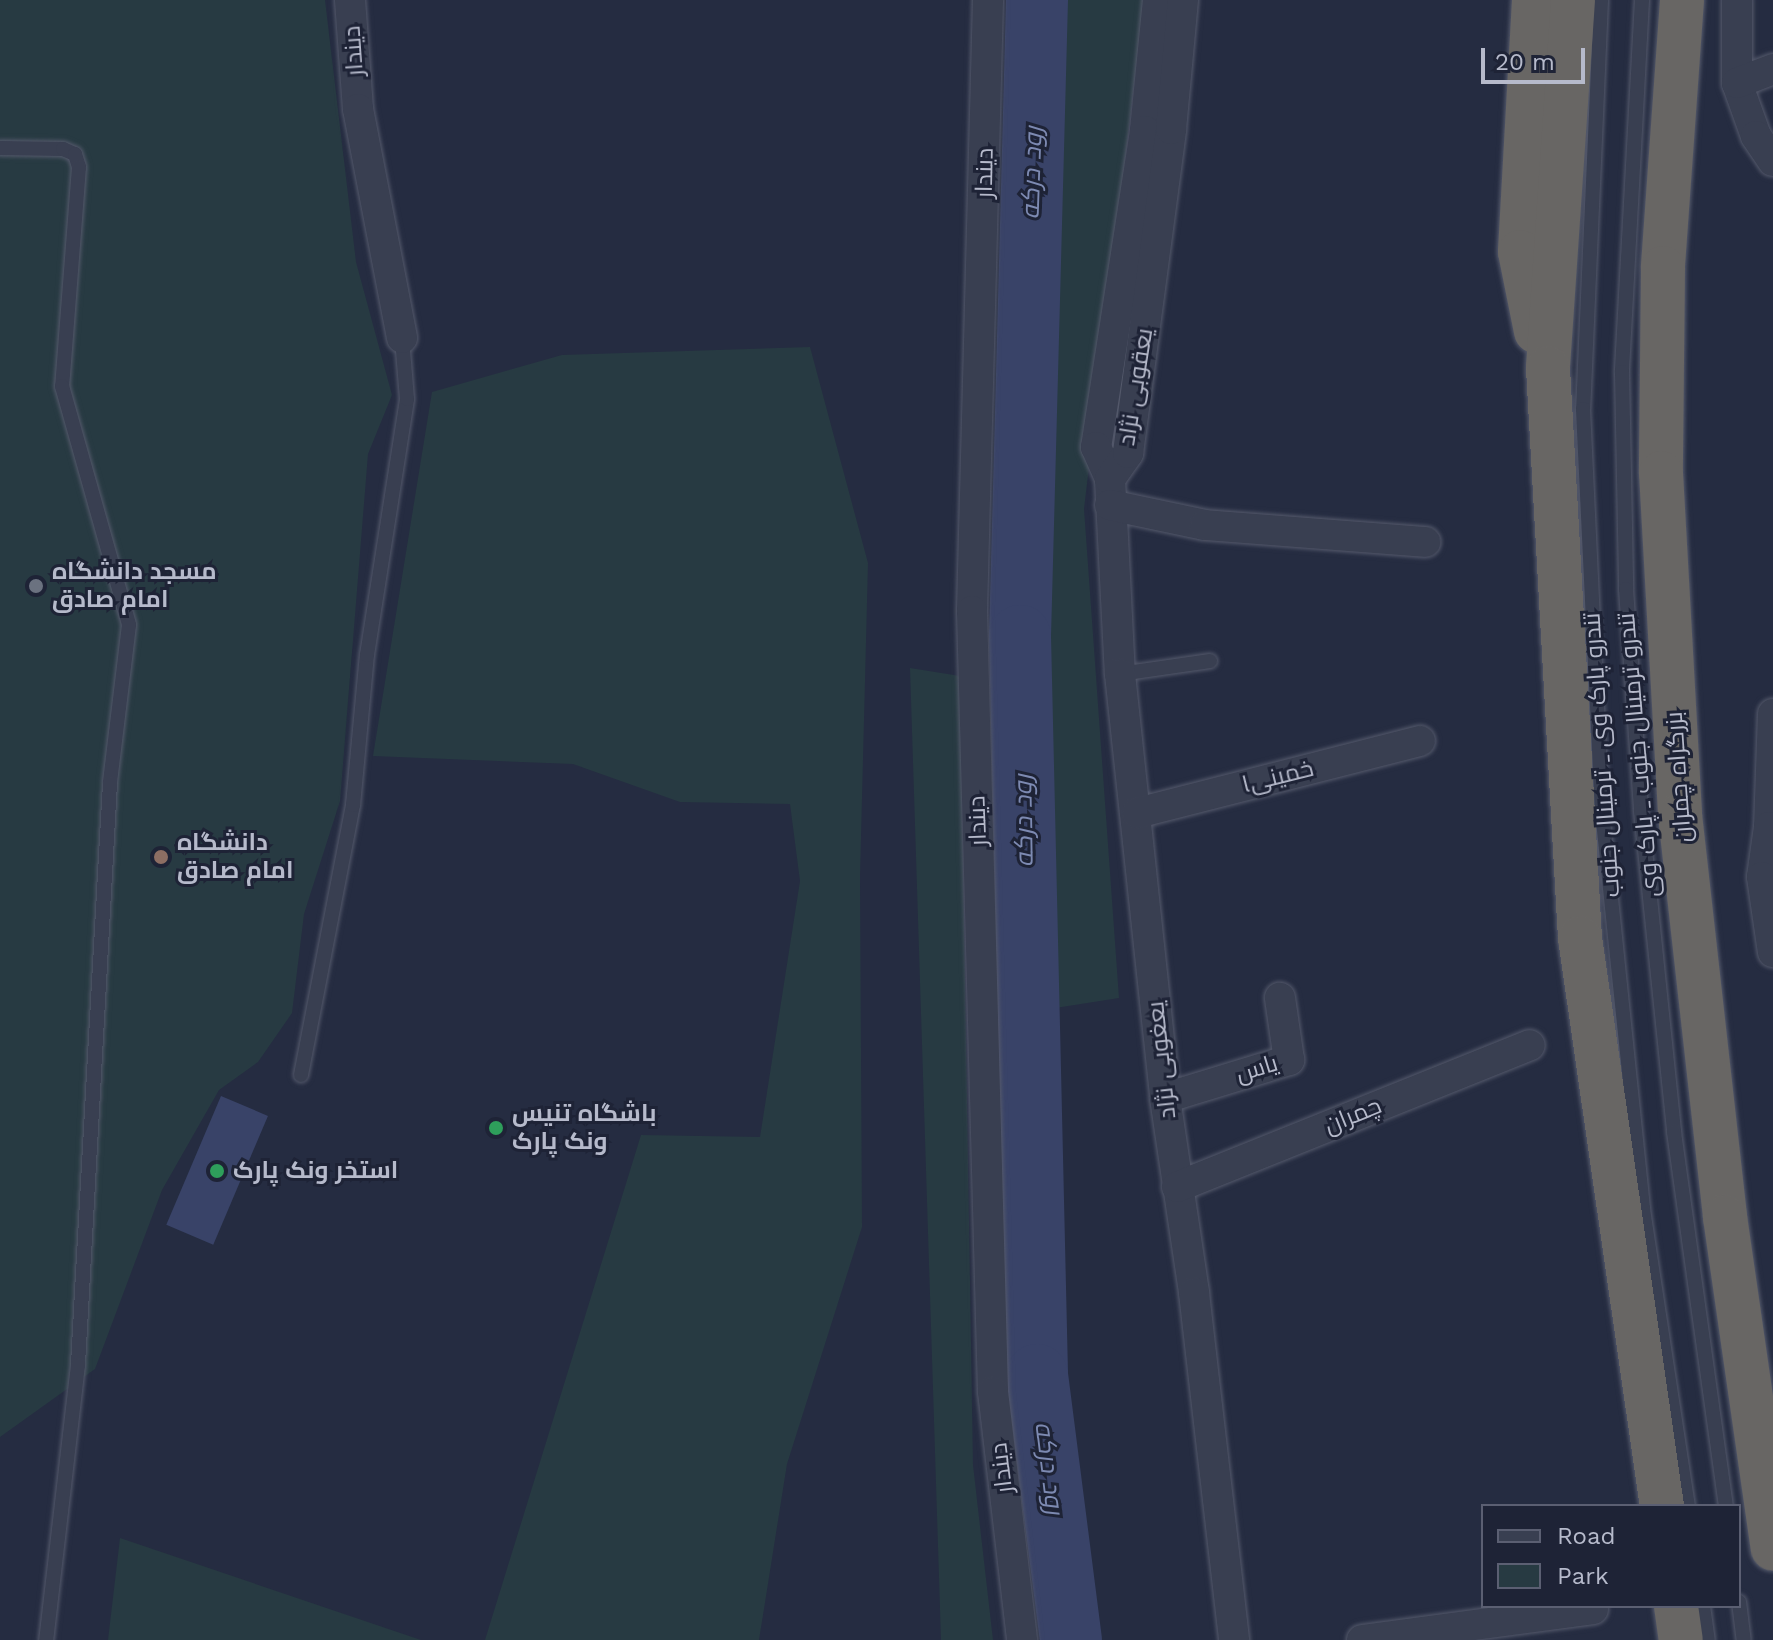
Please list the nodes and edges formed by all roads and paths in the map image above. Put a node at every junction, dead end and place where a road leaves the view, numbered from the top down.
1 (350, 0) edge
2 (988, 0) edge
3 (1158, 0) edge
4 (1183, 0) edge
5 (1534, 0) edge
6 (1573, 0) edge
7 (1601, 0) edge
8 (1642, 0) edge
9 (1682, 0) edge
10 (1737, 0) edge
11 (1773, 69) edge
12 (1737, 83) junction
13 (0, 148) edge
14 (1773, 161) edge
15 (402, 338) joint
16 (1548, 368) junction
17 (1110, 492) junction
18 (1425, 542) dead end
19 (1210, 661) dead end
20 (1120, 674) junction
21 (1773, 714) edge
22 (1420, 741) dead end
23 (1137, 813) junction
24 (1771, 826) edge
25 (1773, 952) edge
26 (1280, 998) dead end
27 (1530, 1045) dead end
28 (301, 1075) dead end
29 (1165, 1098) junction
30 (1177, 1187) junction
31 (1662, 1504) edge
32 (1688, 1504) edge
33 (1726, 1504) edge
34 (1773, 1549) edge
35 (1676, 1608) edge
36 (1703, 1608) edge
37 (1740, 1608) edge
38 (1593, 1609) dead end
39 (46, 1640) edge
40 (1022, 1640) edge
41 (1234, 1640) edge
42 (1362, 1640) edge
43 (1681, 1640) edge
44 (1708, 1640) edge
45 (1744, 1640) edge

1 - 15 street, دیندار
2 - 40 street, دیندار
3 - 17 street, یعقوبی نژاد
4 - 17 street, یعقوبی نژاد
5 - 16 highway
6 - 16 highway
7 - 32 lane, تندرو پارک وی ـ ترمینال جنوب
8 - 33 lane, تندرو ترمینال جنوب ـ پارک وی
9 - 34 highway, بزرگراه چمران
10 - 12 street
11 - 12 street
12 - 14 street
13 - 39 lane
15 - 28 lane
16 - 31 highway
17 - 18 street
17 - 20 street, یعغوبی نژاد
19 - 20 lane
20 - 23 street, یعغوبی نژاد
21 - 24 street
22 - 23 street, lخمینی
23 - 29 street, یعغوبی نژاد
24 - 25 street
26 - 29 street, یاس
27 - 30 street, چمران
29 - 30 street, یعغوبی نژاد
30 - 41 street, یعغوبی نژاد
35 - 43 highway
36 - 44 lane
37 - 45 lane
38 - 42 street

